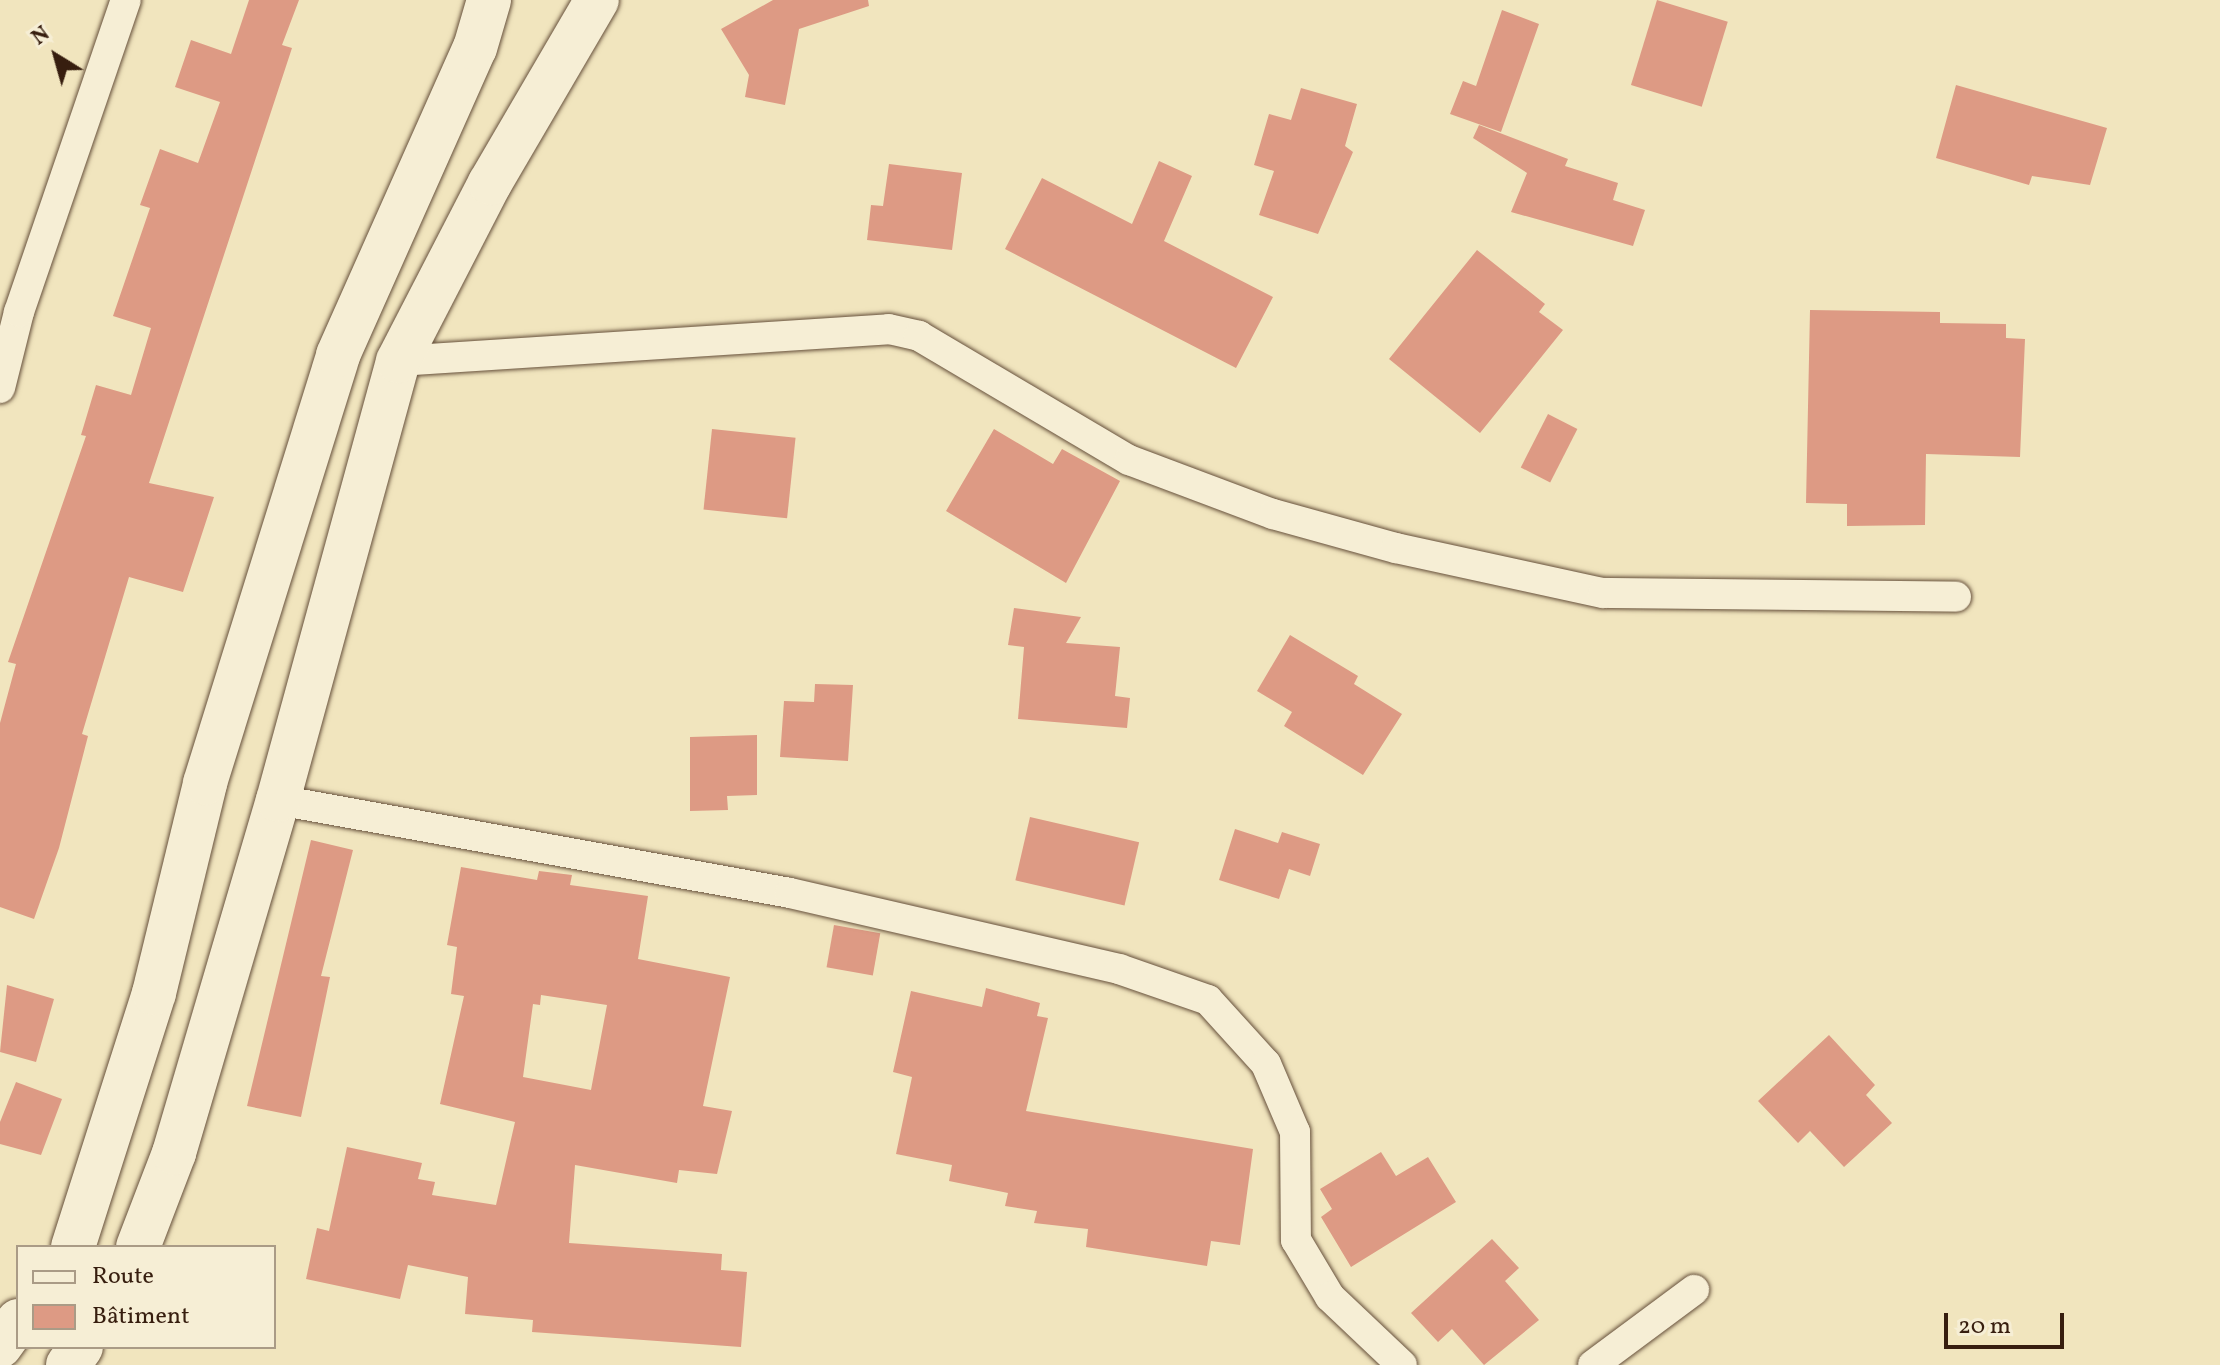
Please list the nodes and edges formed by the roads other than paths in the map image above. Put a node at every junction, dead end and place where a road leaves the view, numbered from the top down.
1 (126, 0) edge
2 (489, 0) edge
3 (597, 0) edge
4 (398, 361) junction
5 (0, 388) edge
6 (1956, 597) dead end
7 (278, 800) junction
8 (74, 1245) edge
9 (139, 1245) edge
10 (1694, 1290) dead end
11 (16, 1324) edge
12 (0, 1346) edge
13 (1402, 1365) edge
14 (1593, 1365) edge

1 - 5 street
2 - 8 street
3 - 4 street
4 - 6 street
4 - 7 street
7 - 9 street
7 - 13 street
10 - 14 street
11 - 12 street

